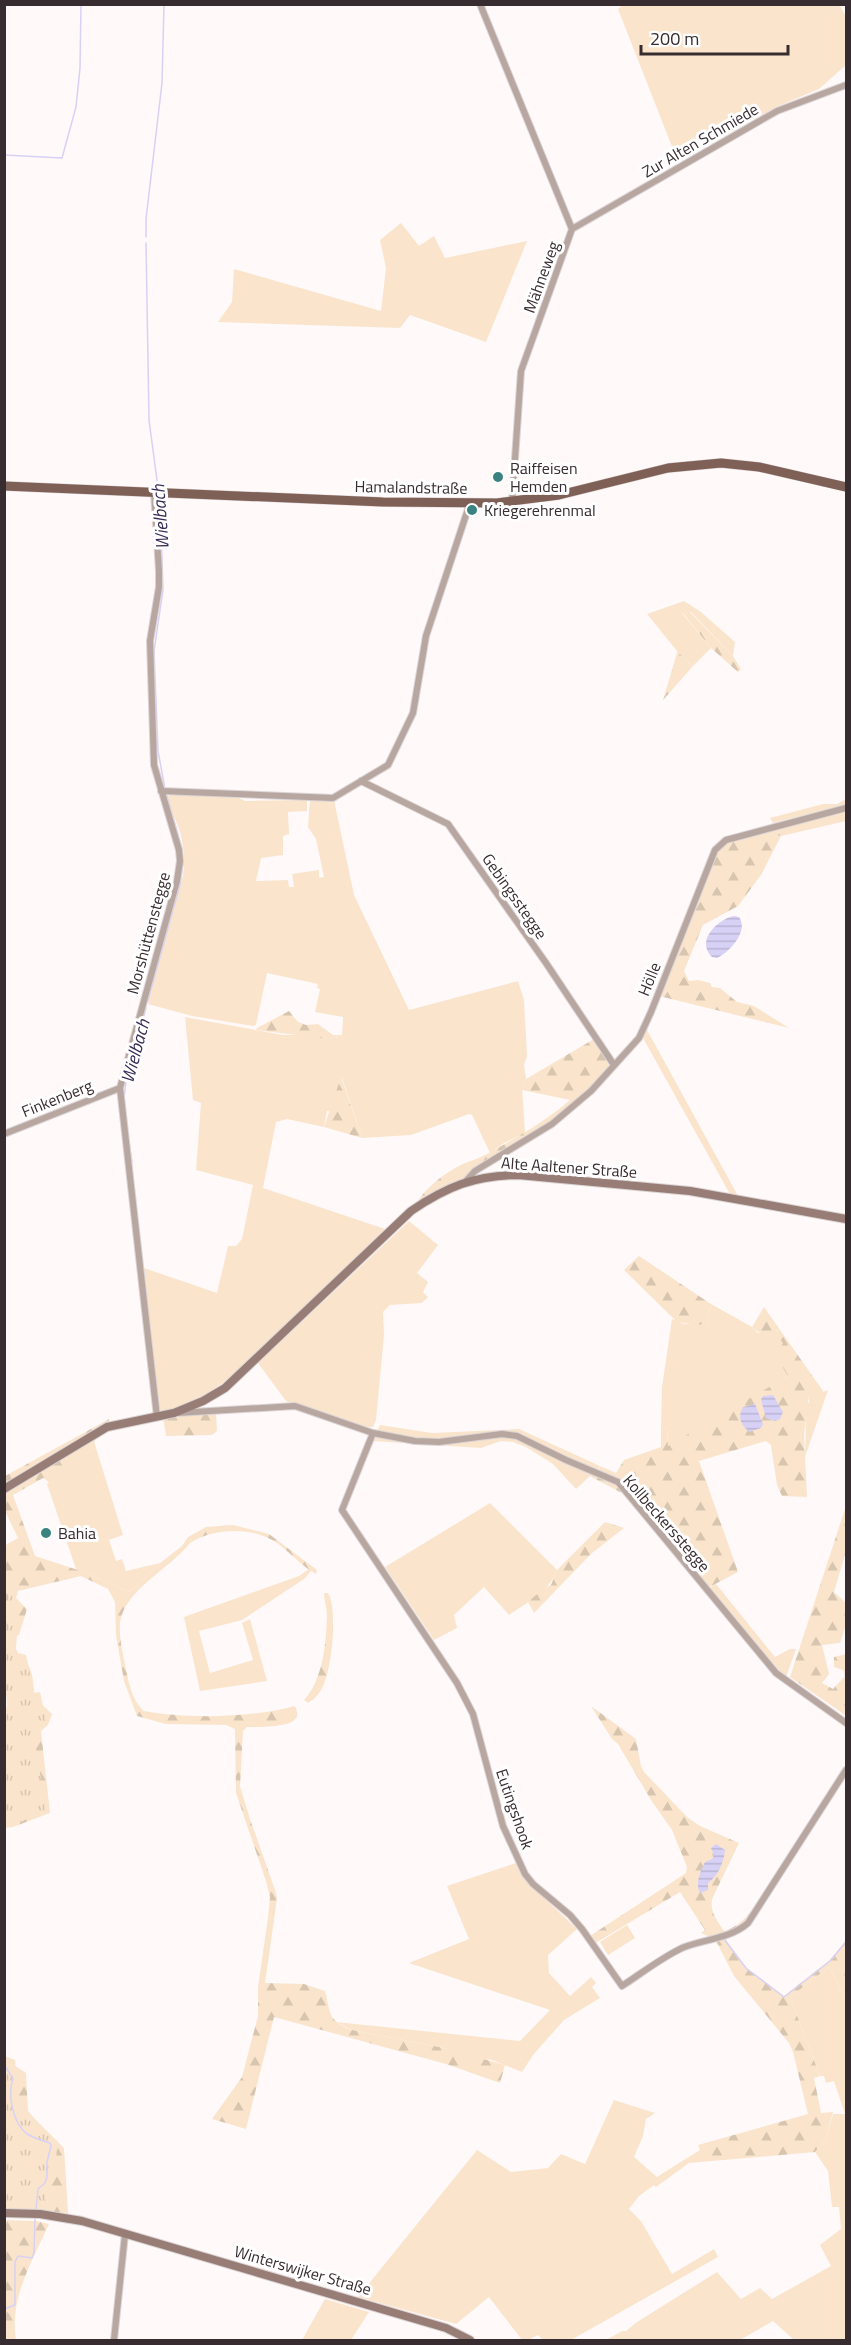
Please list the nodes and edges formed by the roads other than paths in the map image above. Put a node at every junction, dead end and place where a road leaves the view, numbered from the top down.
1 (480, 4) edge
2 (846, 85) edge
3 (572, 229) junction
4 (4, 486) edge
5 (846, 487) edge
6 (157, 492) junction
7 (512, 502) junction
8 (470, 503) junction
9 (362, 781) junction
10 (161, 791) junction
11 (846, 809) edge
12 (614, 1065) junction
13 (120, 1088) junction
14 (4, 1134) edge
15 (466, 1181) junction
16 (846, 1219) edge
17 (174, 1413) junction
18 (157, 1417) junction
19 (373, 1433) junction
20 (4, 1489) edge
21 (846, 1723) edge
22 (846, 1770) edge
23 (9, 2213) edge
24 (125, 2234) junction
25 (114, 2340) edge
26 (470, 2340) edge

1 - 3 street, Mähneweg
2 - 3 street, Zur Alten Schmiede
3 - 7 street, Mähneweg
4 - 6 main road, Hamalandstraße
5 - 7 main road, Hamalandstraße
6 - 8 main road, Hamalandstraße
6 - 10 street, Morshüttenstegge
7 - 8 main road, Hamalandstraße
8 - 9 street
9 - 10 street
9 - 12 street, Gebingsstegge
10 - 13 street, Morshüttenstegge
11 - 12 street, Hölle
12 - 15 street, Hölle
13 - 14 street, Finkenberg
13 - 18 street, Morshüttenstegge
15 - 16 street, Alte Aaltener Straße
15 - 17 street, Alte Aaltener Straße
17 - 18 street, Alte Aaltener Straße
17 - 19 street, Kollbeckersstegge
18 - 20 street, Alte Aaltener Straße
19 - 21 street, Kollbeckersstegge
19 - 22 street, Eutingshook
23 - 24 street, Winterswijker Straße
24 - 25 street
24 - 26 street, Winterswijker Straße

